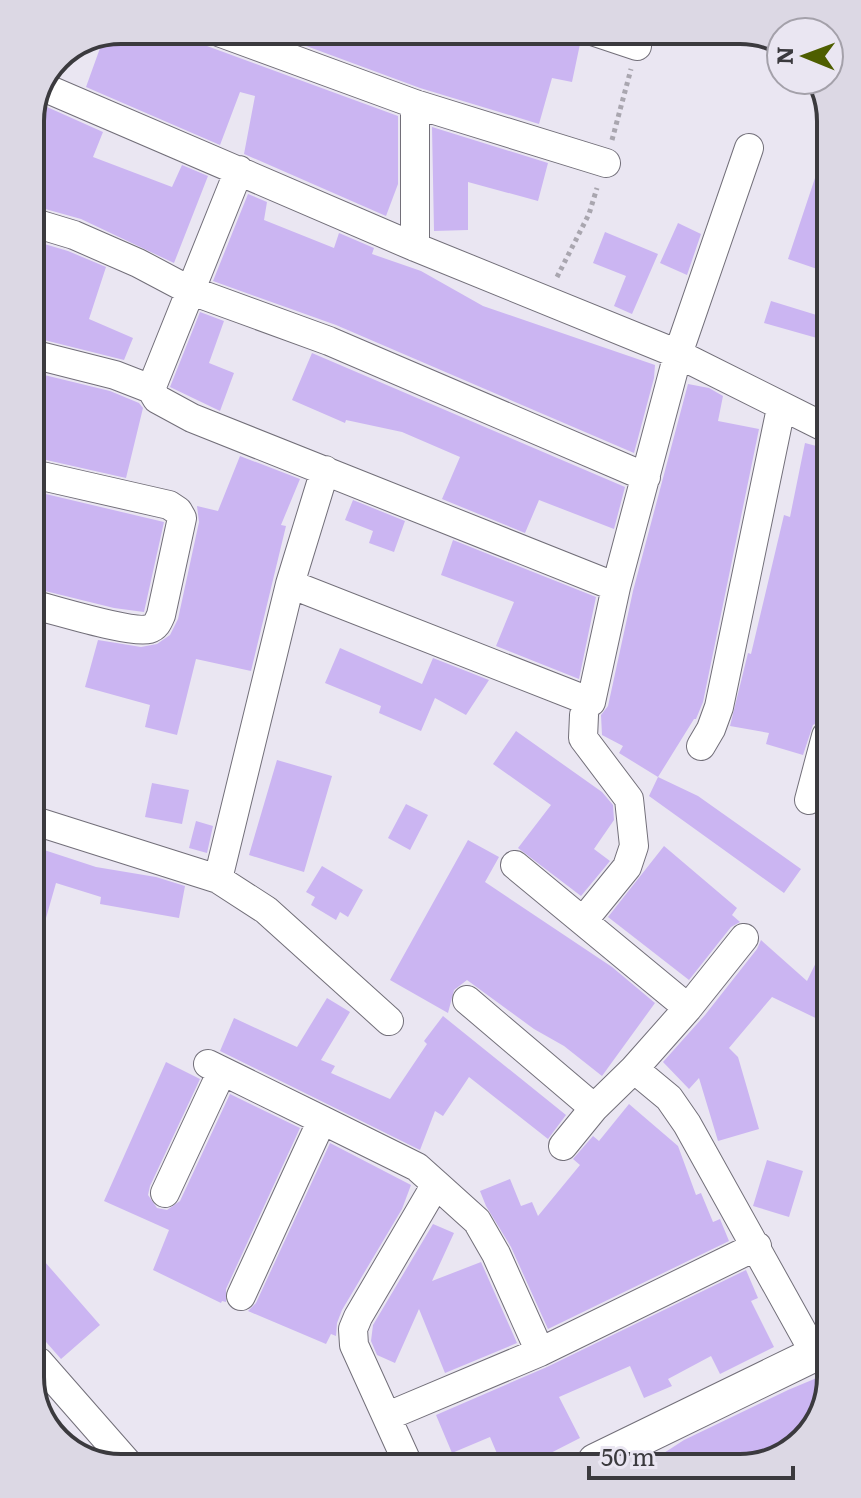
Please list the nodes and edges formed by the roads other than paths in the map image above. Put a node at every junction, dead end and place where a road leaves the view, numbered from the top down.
1 (251, 44) edge
2 (631, 44) edge
3 (637, 46) dead end
4 (51, 90) edge
5 (415, 104) junction
6 (749, 148) dead end
7 (606, 163) dead end
8 (239, 170) junction
9 (44, 226) edge
10 (415, 247) junction
11 (189, 290) junction
12 (678, 354) junction
13 (44, 357) edge
14 (151, 389) junction
15 (781, 408) junction
16 (817, 424) edge
17 (325, 470) junction
18 (44, 477) edge
19 (646, 477) junction
20 (290, 584) junction
21 (616, 587) junction
22 (44, 607) edge
23 (584, 715) dead end
24 (701, 746) dead end
25 (817, 770) edge
26 (809, 800) dead end
27 (44, 824) edge
28 (515, 865) dead end
29 (218, 879) junction
30 (583, 921) junction
31 (744, 938) dead end
32 (467, 1000) dead end
33 (688, 1008) junction
34 (389, 1021) dead end
35 (634, 1069) junction
36 (594, 1108) junction
37 (322, 1120) junction
38 (563, 1146) dead end
39 (436, 1184) junction
40 (165, 1193) dead end
41 (757, 1246) junction
42 (241, 1296) dead end
43 (817, 1342) edge
44 (540, 1352) junction
45 (817, 1355) edge
46 (44, 1368) edge
47 (388, 1416) junction
48 (120, 1454) edge
49 (404, 1454) edge
50 (610, 1454) edge

1 - 5 street
2 - 3 street
4 - 8 street
5 - 7 street
5 - 10 street
6 - 12 street
8 - 10 street
8 - 11 street
9 - 11 street
10 - 12 street
11 - 14 street
11 - 19 street
12 - 15 street
12 - 19 street
13 - 14 street
14 - 17 street
15 - 16 street
15 - 24 street
17 - 20 street
17 - 21 street
18 - 22 street
19 - 21 street
20 - 21 street
20 - 29 street
23 - 30 street
25 - 26 street
27 - 29 street
28 - 30 street
29 - 34 street
30 - 33 street
31 - 33 street
32 - 36 street
33 - 35 street
35 - 36 street
35 - 41 street
36 - 38 street
37 - 39 street
37 - 40 street
37 - 42 street
39 - 44 street
39 - 47 street
41 - 43 street
41 - 44 street
44 - 47 street
45 - 50 street
46 - 48 street
47 - 49 street

